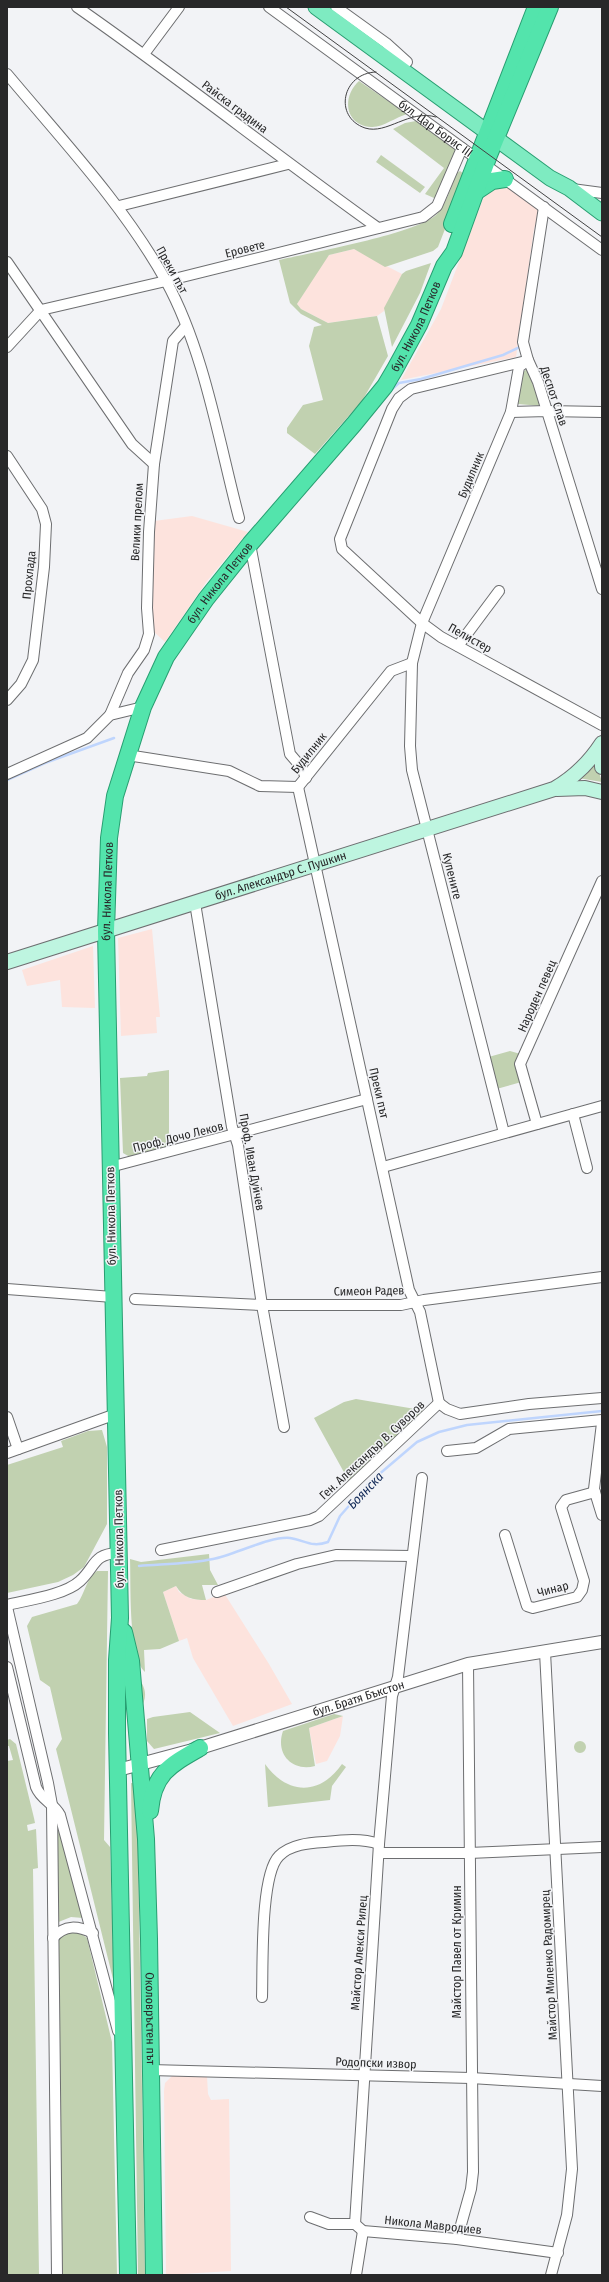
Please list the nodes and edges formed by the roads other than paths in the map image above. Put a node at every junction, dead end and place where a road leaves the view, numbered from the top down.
1 (77, 7) edge
2 (179, 7) edge
3 (269, 7) edge
4 (316, 7) edge
5 (336, 7) edge
6 (536, 7) edge
7 (550, 7) edge
8 (144, 54) junction
9 (384, 56) junction
10 (407, 62) junction
11 (7, 74) edge
12 (493, 130) junction
13 (462, 148) junction
14 (481, 162) junction
15 (288, 164) junction
16 (505, 179) junction
17 (569, 188) junction
18 (476, 191) junction
19 (602, 193) edge
20 (119, 206) junction
21 (544, 207) junction
22 (602, 213) edge
23 (378, 228) junction
24 (602, 250) edge
25 (7, 262) edge
26 (444, 266) junction
27 (166, 281) junction
28 (41, 310) junction
29 (186, 326) junction
30 (7, 347) edge
31 (525, 351) junction
32 (547, 411) junction
33 (511, 412) junction
34 (602, 412) edge
35 (7, 456) edge
36 (154, 464) junction
37 (239, 518) dead end
38 (250, 544) junction
39 (602, 589) edge
40 (499, 591) dead end
41 (422, 623) junction
42 (458, 646) junction
43 (412, 663) junction
44 (7, 700) edge
45 (143, 707) junction
46 (110, 715) junction
47 (602, 726) edge
48 (602, 743) edge
49 (602, 752) edge
50 (127, 755) junction
51 (602, 767) edge
52 (7, 774) edge
53 (306, 778) junction
54 (298, 787) junction
55 (554, 789) junction
56 (602, 792) edge
57 (427, 829) junction
58 (315, 865) junction
59 (602, 881) edge
60 (194, 903) junction
61 (106, 931) junction
62 (7, 962) edge
63 (367, 1099) junction
64 (602, 1106) edge
65 (573, 1114) junction
66 (537, 1124) junction
67 (504, 1133) junction
68 (235, 1136) junction
69 (110, 1167) junction
70 (383, 1167) junction
71 (587, 1168) dead end
72 (602, 1277) edge
73 (7, 1289) edge
74 (113, 1297) junction
75 (135, 1298) dead end
76 (414, 1302) junction
77 (262, 1305) junction
78 (602, 1398) edge
79 (439, 1404) junction
80 (116, 1414) junction
81 (7, 1417) edge
82 (602, 1420) edge
83 (602, 1423) edge
84 (284, 1427) dead end
85 (18, 1449) junction
86 (447, 1451) dead end
87 (7, 1453) edge
88 (422, 1478) dead end
89 (595, 1492) junction
90 (602, 1515) edge
91 (505, 1535) dead end
92 (161, 1550) dead end
93 (118, 1553) junction
94 (412, 1556) junction
95 (217, 1592) dead end
96 (7, 1606) edge
97 (120, 1618) junction
98 (602, 1642) edge
99 (545, 1652) junction
100 (468, 1664) junction
101 (7, 1667) edge
102 (24, 1678) junction
103 (10, 1681) junction
104 (396, 1685) junction
105 (200, 1748) junction
106 (140, 1763) junction
107 (118, 1770) junction
108 (52, 1805) junction
109 (146, 1838) junction
110 (602, 1847) edge
111 (379, 1848) junction
112 (556, 1849) junction
113 (469, 1852) junction
114 (93, 1933) junction
115 (53, 1938) junction
116 (262, 1997) dead end
117 (124, 2056) junction
118 (150, 2070) junction
119 (365, 2076) junction
120 (471, 2078) junction
121 (568, 2084) junction
122 (602, 2086) edge
123 (310, 2217) dead end
124 (355, 2224) junction
125 (363, 2231) junction
126 (457, 2239) junction
127 (558, 2253) junction
128 (58, 2275) edge
129 (128, 2275) edge
130 (154, 2275) edge
131 (356, 2275) edge
132 (551, 2275) edge

1 - 8 street, Райска градина
2 - 8 street
3 - 13 street, бул. Цар Борис III
4 - 9 main road
5 - 10 street
6 - 12 highway, бул. Никола Петков
7 - 12 highway, бул. Никола Петков
8 - 15 street, Райска градина
9 - 10 main road
9 - 12 main road
10 - 12 main road
11 - 20 street, Преки път
12 - 14 highway, бул. Никола Петков
12 - 17 main road
13 - 14 street, бул. Цар Борис III
13 - 23 street, Еровете
14 - 16 street, бул. Цар Борис III
14 - 18 highway, бул. Никола Петков
14 - 26 highway, бул. Никола Петков
15 - 20 street
15 - 23 street, Райска градина
16 - 18 highway
16 - 21 street, бул. Цар Борис III
17 - 19 street
17 - 22 main road
18 - 26 highway, бул. Никола Петков
20 - 27 street, Преки път
21 - 24 street, бул. Цар Борис III
21 - 31 street
23 - 27 street, Еровете
25 - 28 street
26 - 38 highway, бул. Никола Петков
27 - 28 street, Еровете
27 - 29 street, Преки път
28 - 30 street
28 - 36 street
29 - 36 street, Велики прелом
29 - 37 street, Преки път
31 - 32 street, Деспот Слав
31 - 33 street, Будилник
31 - 41 street, Пелистер
32 - 33 street
32 - 34 street
32 - 39 street, Деспот Слав
33 - 41 street, Будилник
35 - 44 street, Прохлада
36 - 46 street, Велики прелом
38 - 45 highway, бул. Никола Петков
38 - 53 street
40 - 42 street
41 - 42 street, Пелистер
41 - 43 street, Купените
42 - 47 street, Пелистер
43 - 53 street, Будилник
43 - 57 street, Купените
45 - 46 street
45 - 50 highway, бул. Никола Петков
46 - 52 street
48 - 55 main road, бул. Александър С. Пушкин
49 - 51 main road
50 - 54 street, Будилник
50 - 61 highway, бул. Никола Петков
53 - 54 street, Будилник
54 - 58 street, Преки път
55 - 56 main road, бул. Александър С. Пушкин
55 - 57 main road, бул. Александър С. Пушкин
57 - 58 main road, бул. Александър С. Пушкин
57 - 67 street, Купените
58 - 60 main road, бул. Александър С. Пушкин
58 - 63 street, Преки път
59 - 66 street, Народен певец
60 - 61 main road, бул. Александър С. Пушкин
60 - 68 street, Проф. Иван Дуйчев
61 - 62 main road, бул. Александър С. Пушкин
61 - 69 highway, бул. Никола Петков
63 - 68 street, Проф. Дочо Леков
63 - 70 street, Преки път
64 - 65 street
65 - 66 street
65 - 71 street
66 - 67 street
67 - 70 street
68 - 69 street, Проф. Дочо Леков
68 - 77 street, Проф. Иван Дуйчев
69 - 74 highway, бул. Никола Петков
70 - 76 street, Преки път
72 - 76 street, Симеон Радев
73 - 74 street
74 - 80 highway, бул. Никола Петков
75 - 77 street, Симеон Радев
76 - 77 street, Симеон Радев
76 - 79 street, Преки път
77 - 84 street, Проф. Иван Дуйчев
78 - 79 street, Ген. Александър В. Суворов
79 - 92 street, Ген. Александър В. Суворов
80 - 85 street
80 - 93 highway, бул. Никола Петков
81 - 85 street
82 - 86 street
83 - 89 street
85 - 87 street
88 - 94 street
89 - 90 street
89 - 91 street, Чинар
93 - 96 street
93 - 97 highway, бул. Никола Петков
94 - 95 street
94 - 104 street
96 - 102 street
97 - 106 highway, бул. Никола Петков
97 - 107 highway, бул. Никола Петков
98 - 99 street, бул. Братя Бъкстон
99 - 100 street, бул. Братя Бъкстон
99 - 112 street, Майстор Миленко Радомирец
100 - 104 street, бул. Братя Бъкстон
100 - 113 street, Майстор Павел от Кримин
101 - 103 street
102 - 103 street
102 - 108 street
103 - 108 street
104 - 105 street, бул. Братя Бъкстон
104 - 111 street, Майстор Алекси Рилец
105 - 106 street, бул. Братя Бъкстон
105 - 109 highway
106 - 107 street, бул. Братя Бъкстон
106 - 109 highway, Околовръстен път
107 - 117 highway, Околовръстен път
108 - 114 street
108 - 115 street
109 - 118 highway, Околовръстен път
110 - 112 street
111 - 113 street
111 - 116 street
111 - 119 street, Майстор Алекси Рилец
112 - 113 street
112 - 121 street, Майстор Миленко Радомирец
113 - 120 street, Майстор Павел от Кримин
114 - 115 street
114 - 117 street
115 - 128 street
117 - 129 highway, Околовръстен път
118 - 119 street, Родопски извор
118 - 130 highway, Околовръстен път
119 - 120 street, Родопски извор
119 - 124 street, Майстор Алекси Рилец
120 - 121 street, Родопски извор
120 - 126 street, Майстор Павел от Кримин
121 - 122 street, Родопски извор
121 - 127 street, Майстор Миленко Радомирец
123 - 124 street
124 - 125 street
125 - 126 street, Никола Мавродиев
125 - 131 street
126 - 127 street, Никола Мавродиев
127 - 132 street, Майстор Миленко Радомирец

